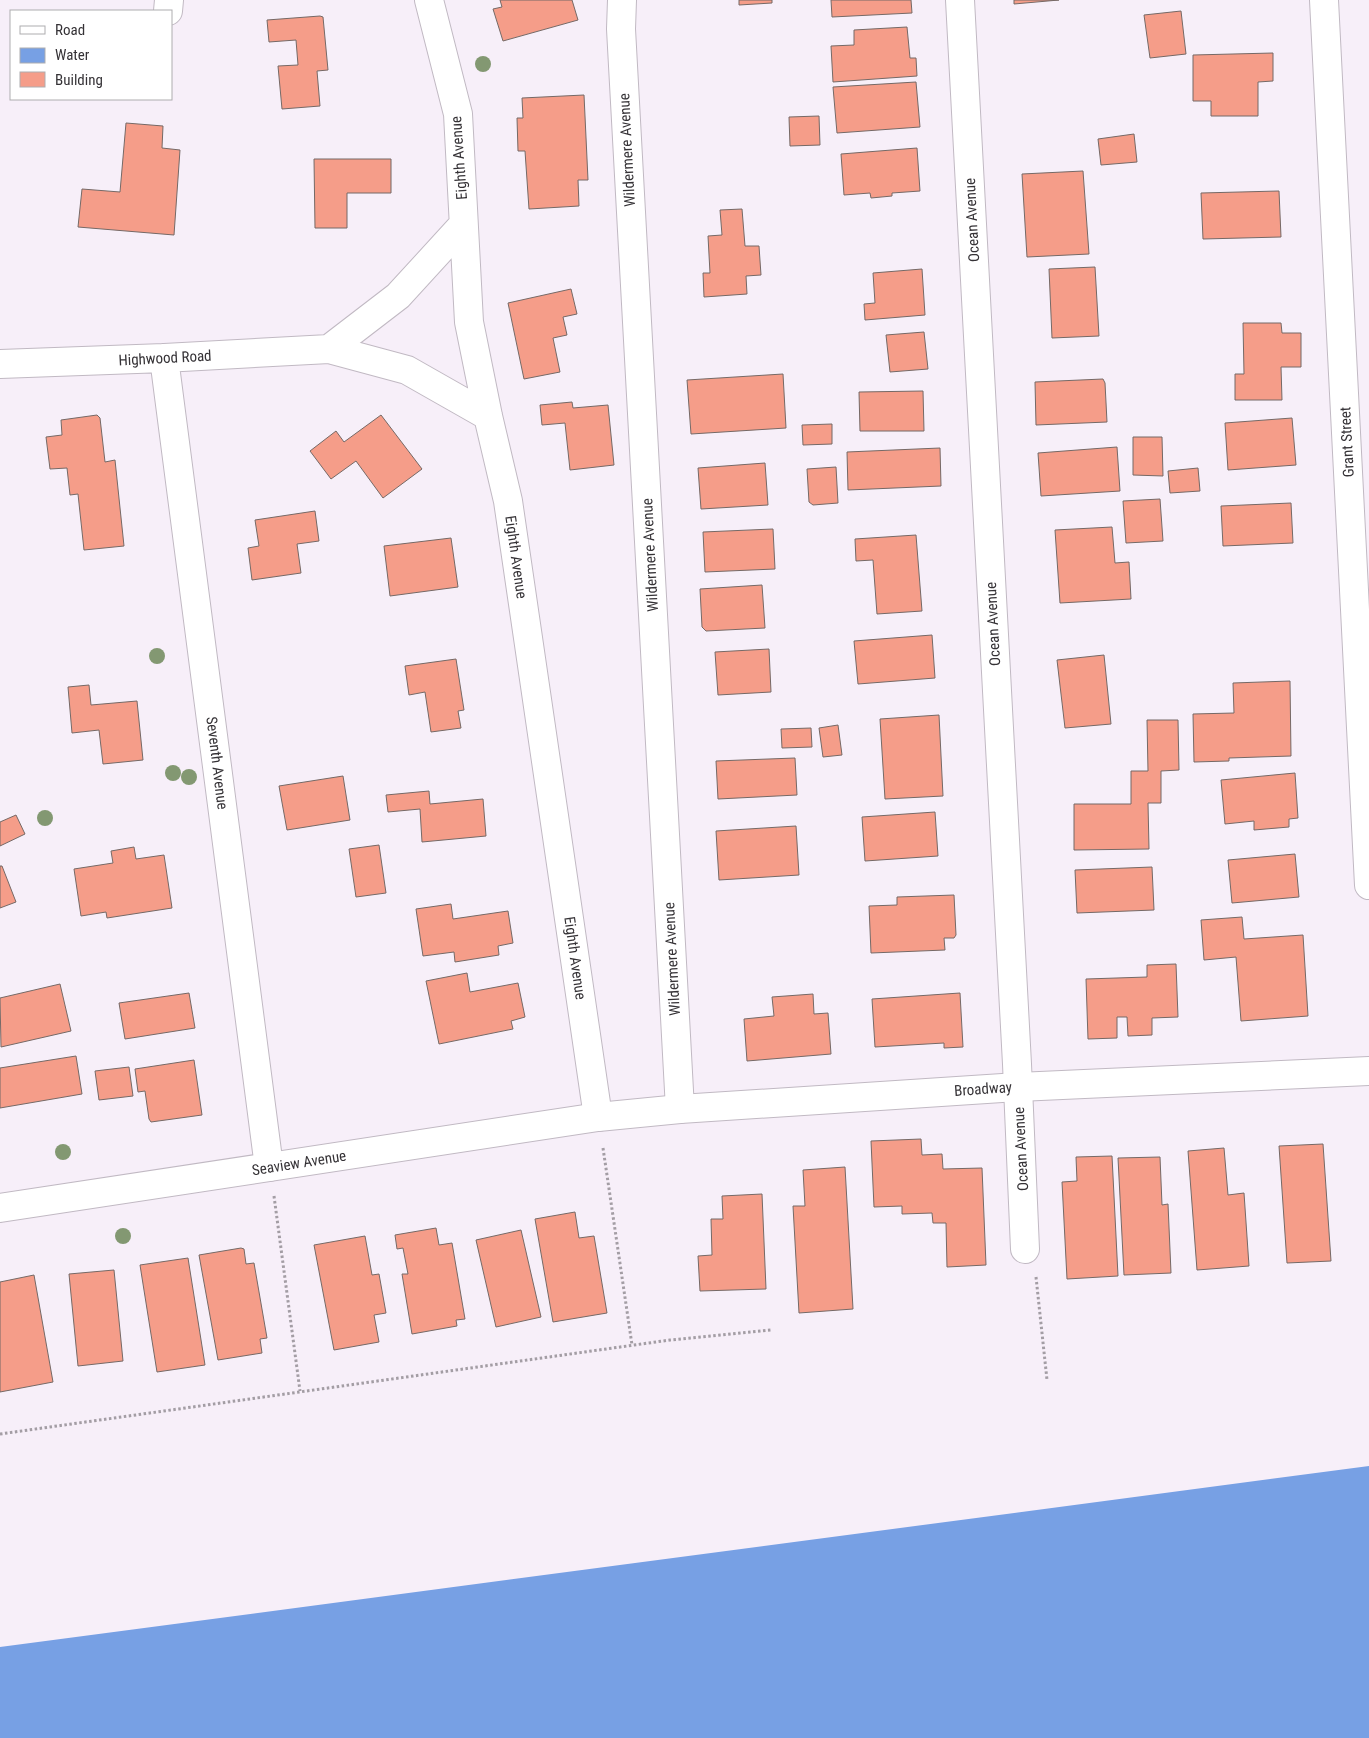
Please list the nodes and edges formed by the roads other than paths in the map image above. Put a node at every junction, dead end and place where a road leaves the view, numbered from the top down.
1 (429, 0) edge
2 (622, 0) edge
3 (960, 0) edge
4 (1324, 0) edge
5 (463, 225) junction
6 (329, 349) junction
7 (164, 358) junction
8 (0, 364) edge
9 (488, 416) junction
10 (1369, 885) edge
11 (1369, 1071) edge
12 (1018, 1087) junction
13 (680, 1109) junction
14 (598, 1118) junction
15 (269, 1167) junction
16 (0, 1208) edge
17 (1025, 1249) road end

1 - 5 street, Eighth Avenue
2 - 13 street, Wildermere Avenue
3 - 12 street, Ocean Avenue
4 - 10 street, Grant Street
5 - 6 street
5 - 9 street, Eighth Avenue
6 - 7 street, Highwood Road
6 - 9 street, Highwood Road
7 - 8 street, Highwood Road
7 - 15 street, Seventh Avenue
9 - 14 street, Eighth Avenue
11 - 12 street, Broadway
12 - 13 street, Broadway
12 - 17 street, Ocean Avenue
13 - 14 street, Broadway
14 - 15 street, Seaview Avenue
15 - 16 street, Seaview Avenue

